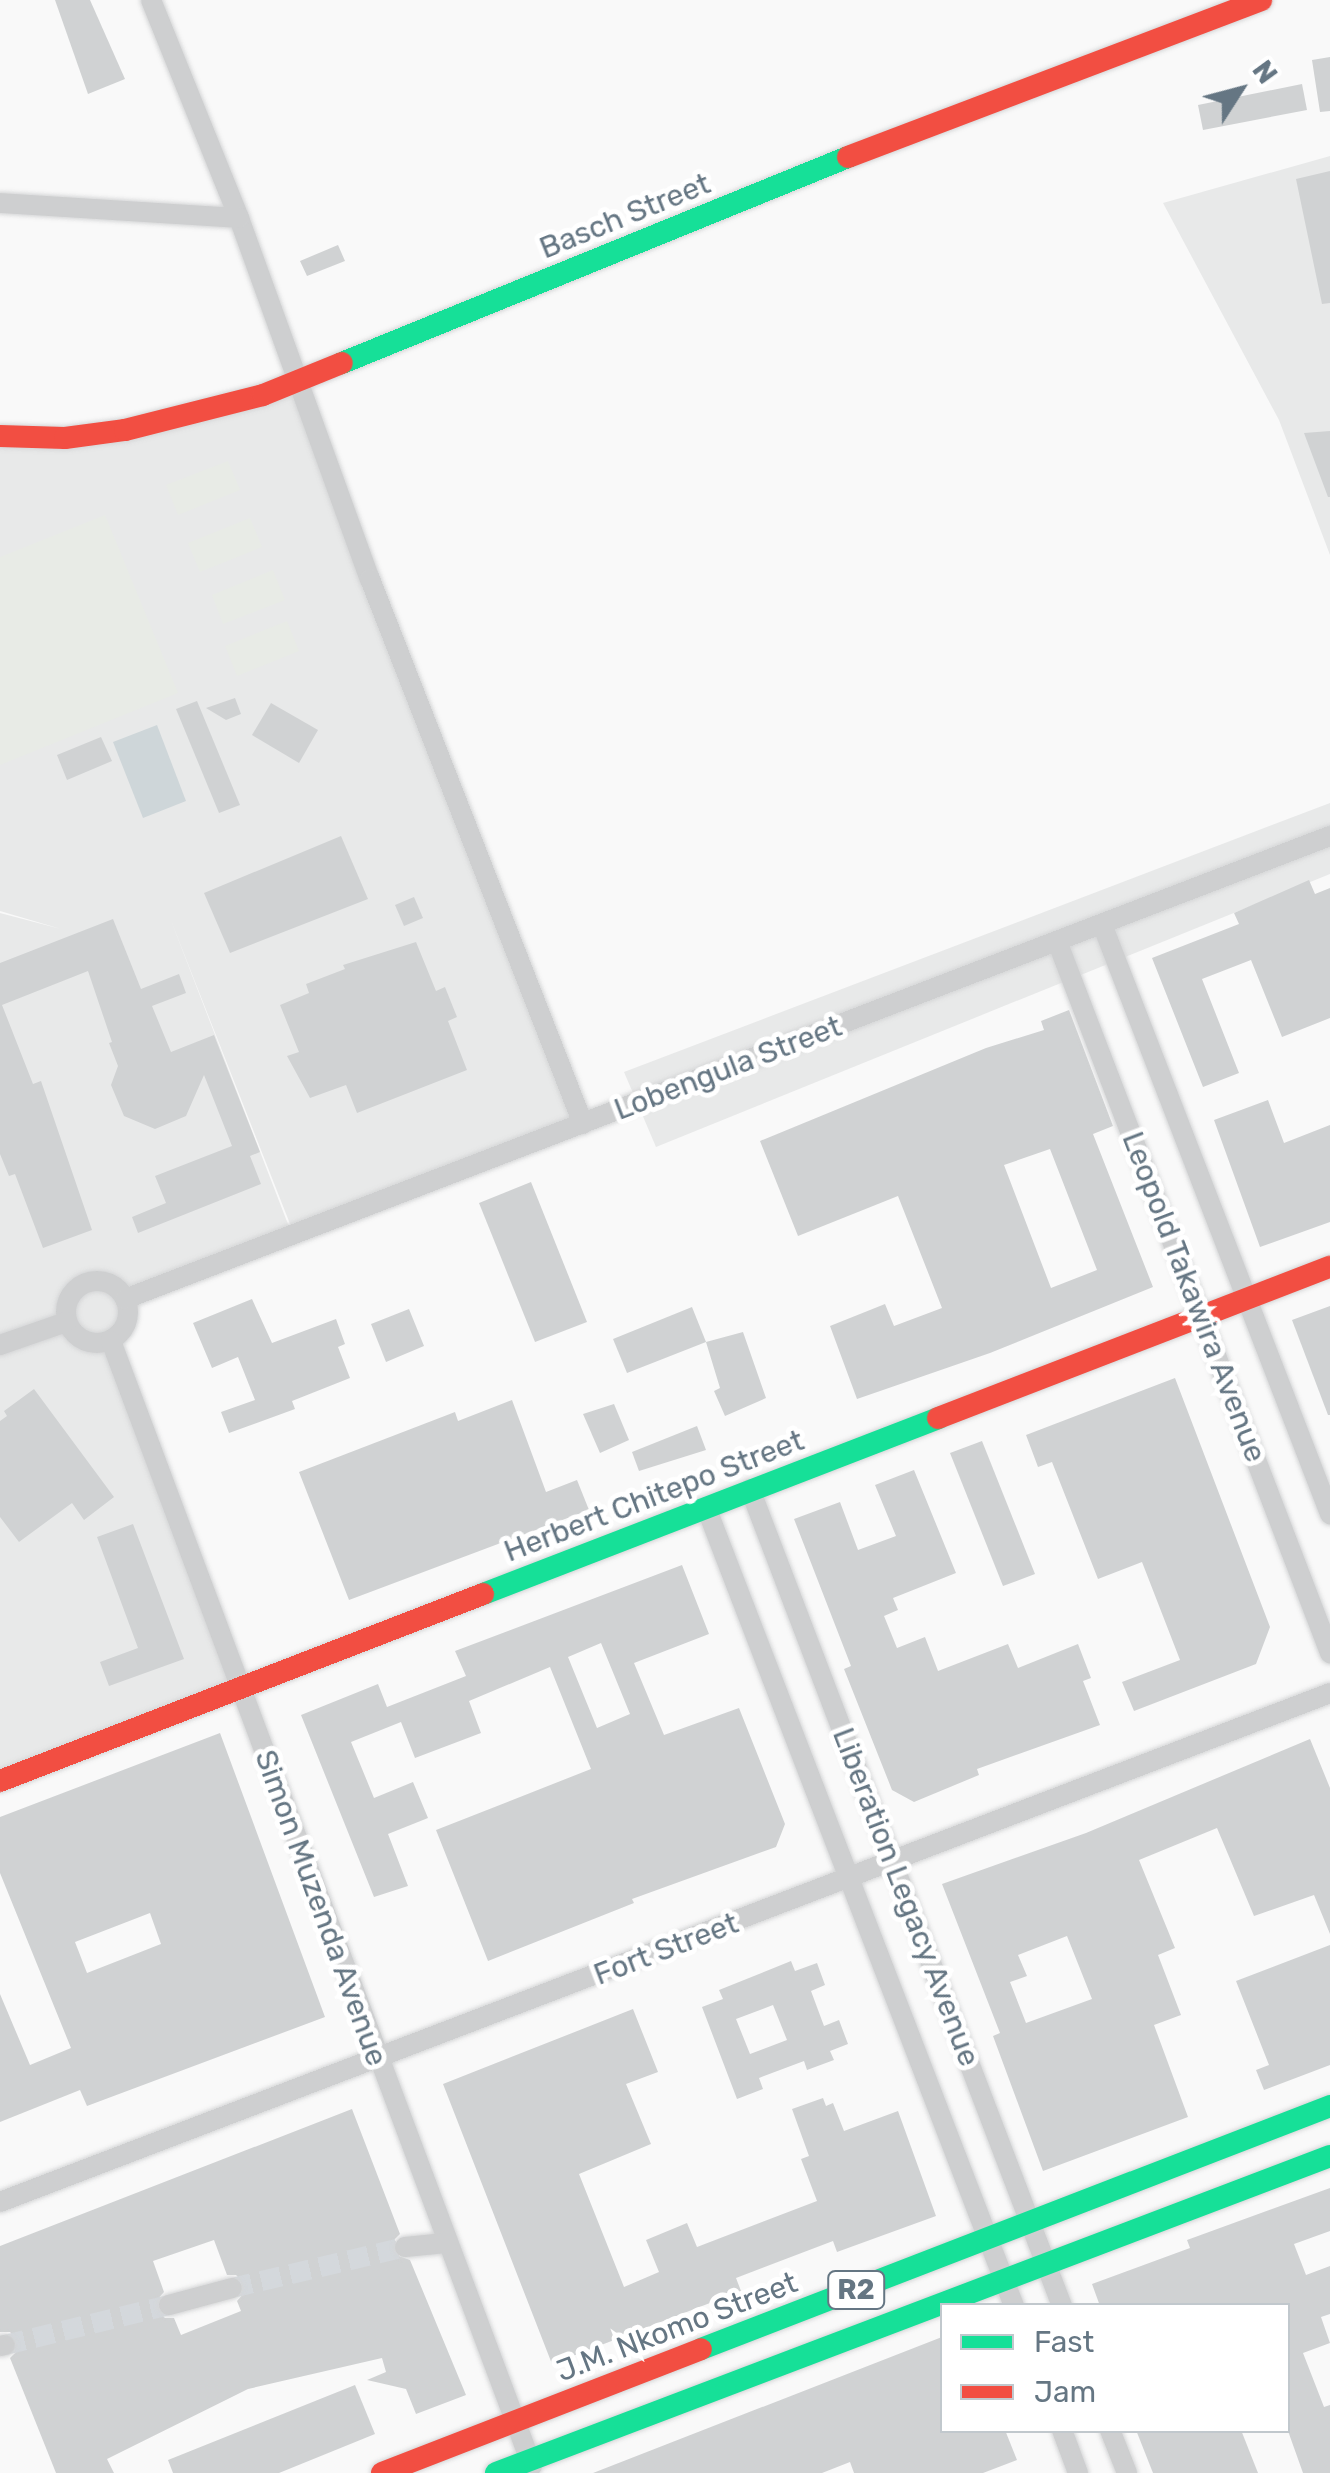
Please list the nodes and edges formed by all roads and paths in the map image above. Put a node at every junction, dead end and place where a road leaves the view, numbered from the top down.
1 (151, 0) edge
2 (1262, 0) edge
3 (0, 204) edge
4 (239, 218) junction
5 (296, 382) junction
6 (0, 436) edge
7 (1330, 836) edge
8 (1102, 924) junction
9 (1057, 941) junction
10 (583, 1124) junction
11 (1330, 1267) edge
12 (1247, 1298) junction
13 (125, 1299) junction
14 (1201, 1316) junction
15 (66, 1322) junction
16 (111, 1341) junction
17 (0, 1344) edge
18 (750, 1489) junction
19 (706, 1507) junction
20 (1330, 1514) edge
21 (1330, 1654) edge
22 (239, 1690) junction
23 (1330, 1693) edge
24 (0, 1782) edge
25 (892, 1862) junction
26 (850, 1879) junction
27 (377, 2059) junction
28 (1330, 2106) edge
29 (1330, 2156) edge
30 (0, 2202) edge
31 (1030, 2222) junction
32 (988, 2238) junction
33 (446, 2244) junction
34 (405, 2247) tunnel mouth
35 (1047, 2264) junction
36 (1004, 2280) junction
37 (232, 2288) tunnel mouth
38 (946, 2303) edge
39 (1013, 2303) edge
40 (1061, 2303) edge
41 (169, 2305) tunnel mouth
42 (940, 2305) edge
43 (515, 2422) junction
44 (1063, 2433) edge
45 (1111, 2433) edge
46 (532, 2466) edge
47 (382, 2473) edge
48 (496, 2473) edge
49 (1078, 2473) edge
50 (1126, 2473) edge

1 - 4 street
2 - 5 main road, Basch Street
3 - 4 street
4 - 5 street
5 - 6 main road, Basch Street
5 - 10 street
7 - 8 street, Lobengula Street
8 - 9 street, Lobengula Street
8 - 12 street, Leopold Takawira Avenue
9 - 10 street, Lobengula Street
9 - 14 street, Leopold Takawira Avenue
10 - 13 street, Lobengula Street
11 - 12 main road, Herbert Chitepo Street
12 - 14 main road, Herbert Chitepo Street
12 - 20 street, Leopold Takawira Avenue
13 - 15 street
13 - 16 street
14 - 18 main road, Herbert Chitepo Street
14 - 21 street, Leopold Takawira Avenue
15 - 16 street
15 - 17 street
16 - 22 street, Simon Muzenda Avenue
18 - 19 main road, Herbert Chitepo Street
18 - 25 street, Liberation Legacy Avenue
19 - 22 main road, Herbert Chitepo Street
19 - 26 street, Liberation Legacy Avenue
22 - 24 main road, Herbert Chitepo Street
22 - 27 street, Simon Muzenda Avenue
23 - 25 street, Fort Street
25 - 26 street, Fort Street
25 - 31 street, Liberation Legacy Avenue
26 - 27 street, Fort Street
26 - 32 street, Liberation Legacy Avenue
27 - 30 street, Fort Street
27 - 33 street, Simon Muzenda Avenue
28 - 31 main road, J.M. Nkomo Street / R2
29 - 35 main road, R2
31 - 32 main road, J.M. Nkomo Street / R2
31 - 35 street, Liberation Legacy Avenue
32 - 36 street, Liberation Legacy Avenue
32 - 43 main road, J.M. Nkomo Street / R2
33 - 34 street
33 - 43 street, Simon Muzenda Avenue
35 - 36 main road, R2
35 - 40 street, Liberation Legacy Avenue
36 - 38 main road, R2
36 - 39 street, Liberation Legacy Avenue
37 - 41 street
42 - 46 main road, R2
43 - 46 street, Simon Muzenda Avenue
43 - 47 main road, J.M. Nkomo Street / R2
44 - 49 street
45 - 50 street
46 - 48 main road, R2

